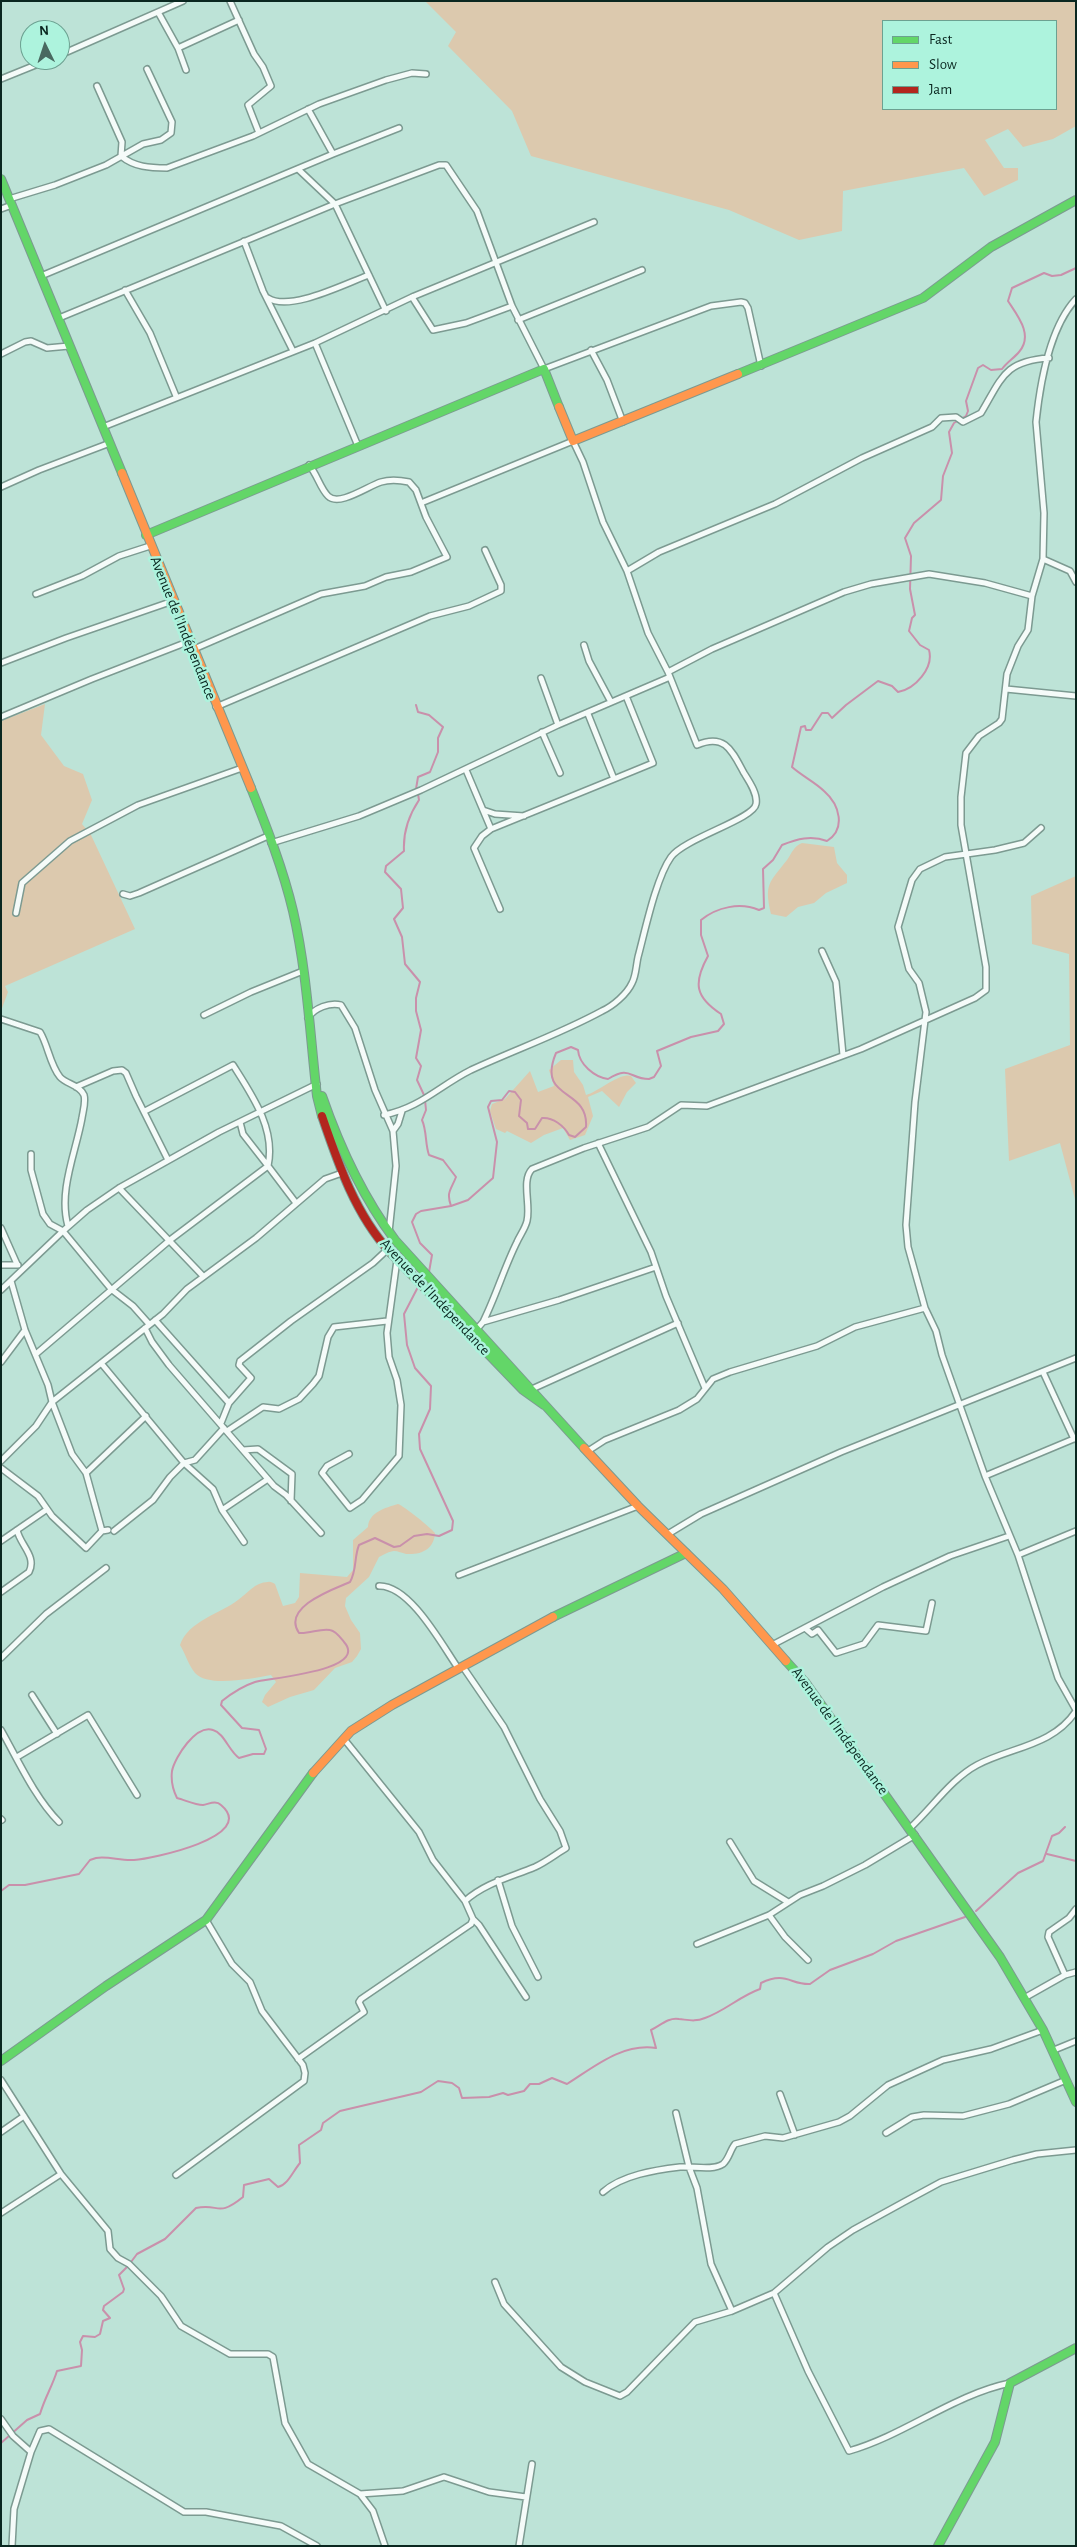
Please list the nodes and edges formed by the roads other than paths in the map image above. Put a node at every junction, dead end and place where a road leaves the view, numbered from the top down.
1 (183, 1) edge
2 (230, 1) edge
3 (170, 3) edge
4 (158, 12) junction
5 (239, 20) junction
6 (178, 48) junction
7 (70, 51) edge
8 (147, 69) dead end
9 (23, 70) edge
10 (186, 70) dead end
11 (426, 74) dead end
12 (1, 79) edge
13 (97, 86) dead end
14 (308, 109) junction
15 (399, 128) dead end
16 (258, 133) junction
17 (332, 154) junction
18 (121, 156) junction
19 (299, 170) junction
20 (1, 179) edge
21 (1076, 200) edge
22 (10, 202) junction
23 (335, 204) junction
24 (1, 209) edge
25 (594, 222) dead end
26 (244, 241) junction
27 (496, 262) junction
28 (642, 270) dead end
29 (368, 275) junction
30 (41, 276) junction
31 (125, 290) junction
32 (266, 297) junction
33 (412, 297) junction
34 (1076, 298) edge
35 (512, 306) junction
36 (386, 311) junction
37 (59, 318) junction
38 (518, 320) junction
39 (314, 342) junction
40 (69, 346) junction
41 (292, 350) junction
42 (591, 350) junction
43 (1, 354) edge
44 (1049, 358) junction
45 (760, 366) junction
46 (544, 369) junction
47 (176, 396) junction
48 (623, 422) junction
49 (103, 427) junction
50 (573, 441) junction
51 (110, 443) junction
52 (358, 446) junction
53 (309, 466) junction
54 (1, 487) edge
55 (421, 503) junction
56 (146, 536) junction
57 (150, 546) junction
58 (485, 550) dead end
59 (1042, 559) junction
60 (627, 571) junction
61 (1076, 582) edge
62 (36, 594) dead end
63 (1032, 596) junction
64 (174, 601) junction
65 (192, 645) junction
66 (584, 645) dead end
67 (1, 663) edge
68 (669, 674) junction
69 (540, 678) dead end
70 (1006, 689) junction
71 (626, 696) junction
72 (1076, 696) edge
73 (610, 702) junction
74 (216, 707) junction
75 (588, 714) junction
76 (1, 717) edge
77 (558, 725) junction
78 (542, 732) junction
79 (242, 768) junction
80 (466, 770) junction
81 (560, 773) dead end
82 (614, 780) junction
83 (483, 810) junction
84 (527, 816) junction
85 (1041, 828) dead end
86 (492, 829) junction
87 (270, 839) junction
88 (966, 855) junction
89 (123, 894) dead end
90 (500, 908) dead end
91 (16, 913) dead end
92 (822, 951) dead end
93 (303, 971) junction
94 (204, 1015) dead end
95 (1, 1019) edge
96 (308, 1019) junction
97 (925, 1022) junction
98 (843, 1055) junction
99 (76, 1087) junction
100 (318, 1087) junction
101 (145, 1111) junction
102 (402, 1111) junction
103 (261, 1112) junction
104 (384, 1115) junction
105 (240, 1122) junction
106 (393, 1131) junction
107 (598, 1143) junction
108 (32, 1154) dead end
109 (168, 1160) junction
110 (268, 1166) junction
111 (342, 1172) junction
112 (119, 1188) junction
113 (296, 1203) junction
114 (68, 1226) junction
115 (1, 1228) edge
116 (63, 1230) junction
117 (388, 1232) junction
118 (170, 1240) junction
119 (388, 1249) junction
120 (397, 1260) junction
121 (17, 1264) junction
122 (1, 1265) edge
123 (656, 1267) junction
124 (23, 1268) junction
125 (203, 1276) junction
126 (11, 1281) junction
127 (111, 1289) junction
128 (1, 1290) edge
129 (925, 1308) junction
130 (155, 1320) junction
131 (387, 1320) junction
132 (484, 1322) junction
133 (678, 1323) junction
134 (147, 1326) junction
135 (478, 1329) junction
136 (25, 1330) junction
137 (36, 1354) junction
138 (1076, 1358) edge
139 (1, 1362) edge
140 (101, 1364) junction
141 (1043, 1372) junction
142 (705, 1388) junction
143 (532, 1389) junction
144 (52, 1402) junction
145 (229, 1402) junction
146 (960, 1404) junction
147 (544, 1405) junction
148 (146, 1416) junction
149 (224, 1427) junction
150 (1075, 1439) edge
151 (243, 1450) junction
152 (588, 1451) junction
153 (349, 1454) dead end
154 (1, 1461) edge
155 (184, 1463) junction
156 (1, 1468) edge
157 (86, 1473) junction
158 (985, 1476) junction
159 (268, 1479) junction
160 (291, 1501) junction
161 (638, 1506) junction
162 (46, 1510) junction
163 (222, 1510) junction
164 (17, 1530) junction
165 (102, 1531) junction
166 (1076, 1531) edge
167 (321, 1534) dead end
168 (668, 1534) junction
169 (1009, 1536) junction
170 (1, 1541) edge
171 (244, 1542) dead end
172 (686, 1553) junction
173 (1018, 1555) junction
174 (106, 1568) dead end
175 (458, 1575) dead end
176 (379, 1586) dead end
177 (1, 1592) edge
178 (932, 1602) dead end
179 (805, 1628) junction
180 (774, 1644) junction
181 (1, 1658) edge
182 (460, 1668) junction
183 (32, 1695) dead end
184 (1076, 1710) edge
185 (1, 1730) edge
186 (57, 1734) junction
187 (344, 1739) junction
188 (17, 1757) junction
189 (137, 1794) dead end
190 (59, 1822) dead end
191 (910, 1828) junction
192 (916, 1835) junction
193 (730, 1842) dead end
194 (498, 1880) junction
195 (465, 1901) junction
196 (788, 1902) junction
197 (1076, 1909) edge
198 (769, 1915) junction
199 (473, 1919) junction
200 (206, 1920) junction
201 (697, 1944) dead end
202 (808, 1960) dead end
203 (1076, 1972) edge
204 (1065, 1975) junction
205 (538, 1977) dead end
206 (526, 1997) dead end
207 (1026, 1997) junction
208 (1043, 2030) junction
209 (1076, 2042) edge
210 (1054, 2050) junction
211 (298, 2059) junction
212 (1, 2061) edge
213 (1, 2080) edge
214 (1067, 2080) junction
215 (780, 2094) dead end
216 (1076, 2102) edge
217 (676, 2113) dead end
218 (24, 2116) junction
219 (1, 2132) edge
220 (795, 2134) junction
221 (886, 2134) dead end
222 (1076, 2150) edge
223 (689, 2167) junction
224 (61, 2174) junction
225 (176, 2175) dead end
226 (603, 2192) dead end
227 (1, 2213) edge
228 (495, 2282) dead end
229 (774, 2293) junction
230 (732, 2312) junction
231 (1076, 2348) edge
232 (1010, 2383) junction
233 (1, 2419) edge
234 (30, 2452) junction
235 (532, 2464) dead end
236 (360, 2494) junction
237 (526, 2497) junction
238 (12, 2546) edge
239 (317, 2546) edge
240 (385, 2546) edge
241 (519, 2546) edge
242 (938, 2546) edge

1 - 3 street
2 - 5 street
3 - 4 street
4 - 6 street
4 - 7 street
5 - 6 street
5 - 16 street
6 - 10 street
8 - 18 street
9 - 12 street
11 - 14 street
13 - 18 street
14 - 16 street
14 - 17 street
15 - 17 street
16 - 18 street
17 - 19 street
18 - 22 street
19 - 23 street
19 - 30 street
20 - 22 main road, Avenue de l'Indépendance
21 - 45 main road
22 - 24 street
22 - 30 main road, Avenue de l'Indépendance
23 - 26 street
23 - 27 street
23 - 29 street
25 - 27 street
26 - 31 street
26 - 32 street
27 - 33 street
27 - 35 street
28 - 38 street
29 - 32 street
29 - 36 street
30 - 37 main road, Avenue de l'Indépendance
31 - 37 street
31 - 47 street
32 - 41 street
33 - 35 street
33 - 36 street
34 - 44 street
35 - 38 street
36 - 39 street
37 - 40 main road, Avenue de l'Indépendance
38 - 46 street
39 - 41 street
39 - 52 street
40 - 43 street
40 - 49 main road, Avenue de l'Indépendance
41 - 47 street
42 - 45 street
42 - 46 street
42 - 48 street
44 - 59 street
44 - 60 street
45 - 48 main road
46 - 50 main road
46 - 52 main road
47 - 49 street
48 - 50 main road
49 - 51 main road, Avenue de l'Indépendance
50 - 55 street
50 - 60 street
51 - 54 street
51 - 56 main road, Avenue de l'Indépendance
52 - 53 main road
53 - 55 street
53 - 56 main road
55 - 65 street
56 - 57 main road, Avenue de l'Indépendance
57 - 62 street
57 - 64 main road, Avenue de l'Indépendance
58 - 74 street
59 - 61 street
59 - 63 street
60 - 68 street
63 - 68 street
63 - 70 street
64 - 65 main road, Avenue de l'Indépendance
64 - 67 street
65 - 74 main road, Avenue de l'Indépendance
65 - 76 street
66 - 73 street
68 - 71 street
68 - 102 street
69 - 77 street
70 - 72 street
70 - 88 street
71 - 73 street
71 - 82 street
73 - 75 street
74 - 79 main road, Avenue de l'Indépendance
75 - 77 street
75 - 82 street
77 - 78 street
78 - 80 street
78 - 81 street
79 - 87 main road, Avenue de l'Indépendance
79 - 91 street
80 - 83 street
80 - 87 street
82 - 84 street
83 - 84 street
83 - 86 street
84 - 86 street
85 - 88 street
86 - 90 street
87 - 89 street
87 - 93 main road, Avenue de l'Indépendance
88 - 97 street
88 - 97 street
92 - 98 street
93 - 94 street
93 - 96 main road, Avenue de l'Indépendance
95 - 99 street
96 - 100 main road, Avenue de l'Indépendance
96 - 104 street
97 - 98 street
97 - 129 street
98 - 107 street
99 - 101 street
99 - 114 street
100 - 103 street
100 - 111 main road, Avenue de l'Indépendance
100 - 117 main road, Avenue de l'Indépendance
101 - 103 street
101 - 109 street
102 - 104 street
102 - 106 street
103 - 105 street
103 - 110 street
104 - 106 street
105 - 109 street
105 - 110 street
106 - 117 street
107 - 123 street
107 - 132 street
108 - 116 street
109 - 112 street
110 - 113 street
110 - 118 street
111 - 113 street
111 - 119 main road, Avenue de l'Indépendance
112 - 114 street
112 - 118 street
113 - 125 street
114 - 116 street
115 - 121 street
116 - 124 street
116 - 127 street
117 - 135 main road, Avenue de l'Indépendance
118 - 125 street
118 - 127 street
119 - 120 main road, Avenue de l'Indépendance
119 - 145 street
120 - 131 street
120 - 147 main road, Avenue de l'Indépendance
121 - 122 street
121 - 124 street
123 - 132 street
123 - 133 street
124 - 126 street
125 - 130 street
126 - 128 street
126 - 136 street
127 - 134 street
127 - 137 street
129 - 142 street
129 - 146 street
130 - 134 street
130 - 145 street
131 - 149 street
131 - 153 street
132 - 135 street
133 - 142 street
133 - 143 street
134 - 140 street
134 - 149 street
135 - 143 main road, Avenue de l'Indépendance
136 - 137 street
136 - 139 street
137 - 144 street
138 - 141 street
140 - 144 street
140 - 148 street
141 - 146 street
141 - 150 street
142 - 152 street
143 - 147 main road, Avenue de l'Indépendance
144 - 154 street
144 - 157 street
145 - 149 street
146 - 158 street
146 - 168 street
147 - 152 main road, Avenue de l'Indépendance
148 - 155 street
148 - 157 street
149 - 151 street
149 - 155 street
150 - 158 street
151 - 159 street
151 - 160 street
152 - 161 main road, Avenue de l'Indépendance
155 - 163 street
155 - 165 street
156 - 162 street
157 - 165 street
158 - 169 street
159 - 160 street
159 - 163 street
160 - 167 street
161 - 168 main road, Avenue de l'Indépendance
161 - 175 street
162 - 164 street
162 - 165 street
163 - 171 street
164 - 170 street
164 - 177 street
166 - 173 street
168 - 172 main road, Avenue de l'Indépendance
169 - 173 street
169 - 179 street
172 - 180 main road, Avenue de l'Indépendance
172 - 182 main road
173 - 184 street
174 - 181 street
176 - 182 street
178 - 179 street
179 - 180 street
180 - 191 main road, Avenue de l'Indépendance
182 - 187 main road
182 - 194 street
183 - 186 street
184 - 191 street
185 - 188 street
186 - 188 street
186 - 189 street
187 - 195 street
187 - 200 main road
188 - 190 street
191 - 192 main road, Avenue de l'Indépendance
192 - 196 street
192 - 207 main road, Avenue de l'Indépendance
193 - 196 street
194 - 195 street
194 - 205 street
195 - 199 street
196 - 198 street
197 - 204 street
198 - 201 street
198 - 202 street
199 - 206 street
199 - 211 street
200 - 211 street
200 - 212 main road
203 - 204 street
204 - 207 street
207 - 208 main road, Avenue de l'Indépendance
208 - 210 main road, Avenue de l'Indépendance
208 - 220 street
209 - 210 street
210 - 214 main road, Avenue de l'Indépendance
211 - 225 street
213 - 218 street
214 - 216 main road, Avenue de l'Indépendance
214 - 221 street
215 - 220 street
217 - 223 street
218 - 219 street
218 - 224 street
220 - 223 street
222 - 229 street
223 - 226 street
223 - 230 street
224 - 227 street
224 - 236 street
228 - 230 street
229 - 230 street
229 - 232 street
231 - 232 main road
232 - 242 main road
233 - 234 street
234 - 238 street
234 - 239 street
235 - 237 street
236 - 237 street
236 - 240 street
237 - 241 street

